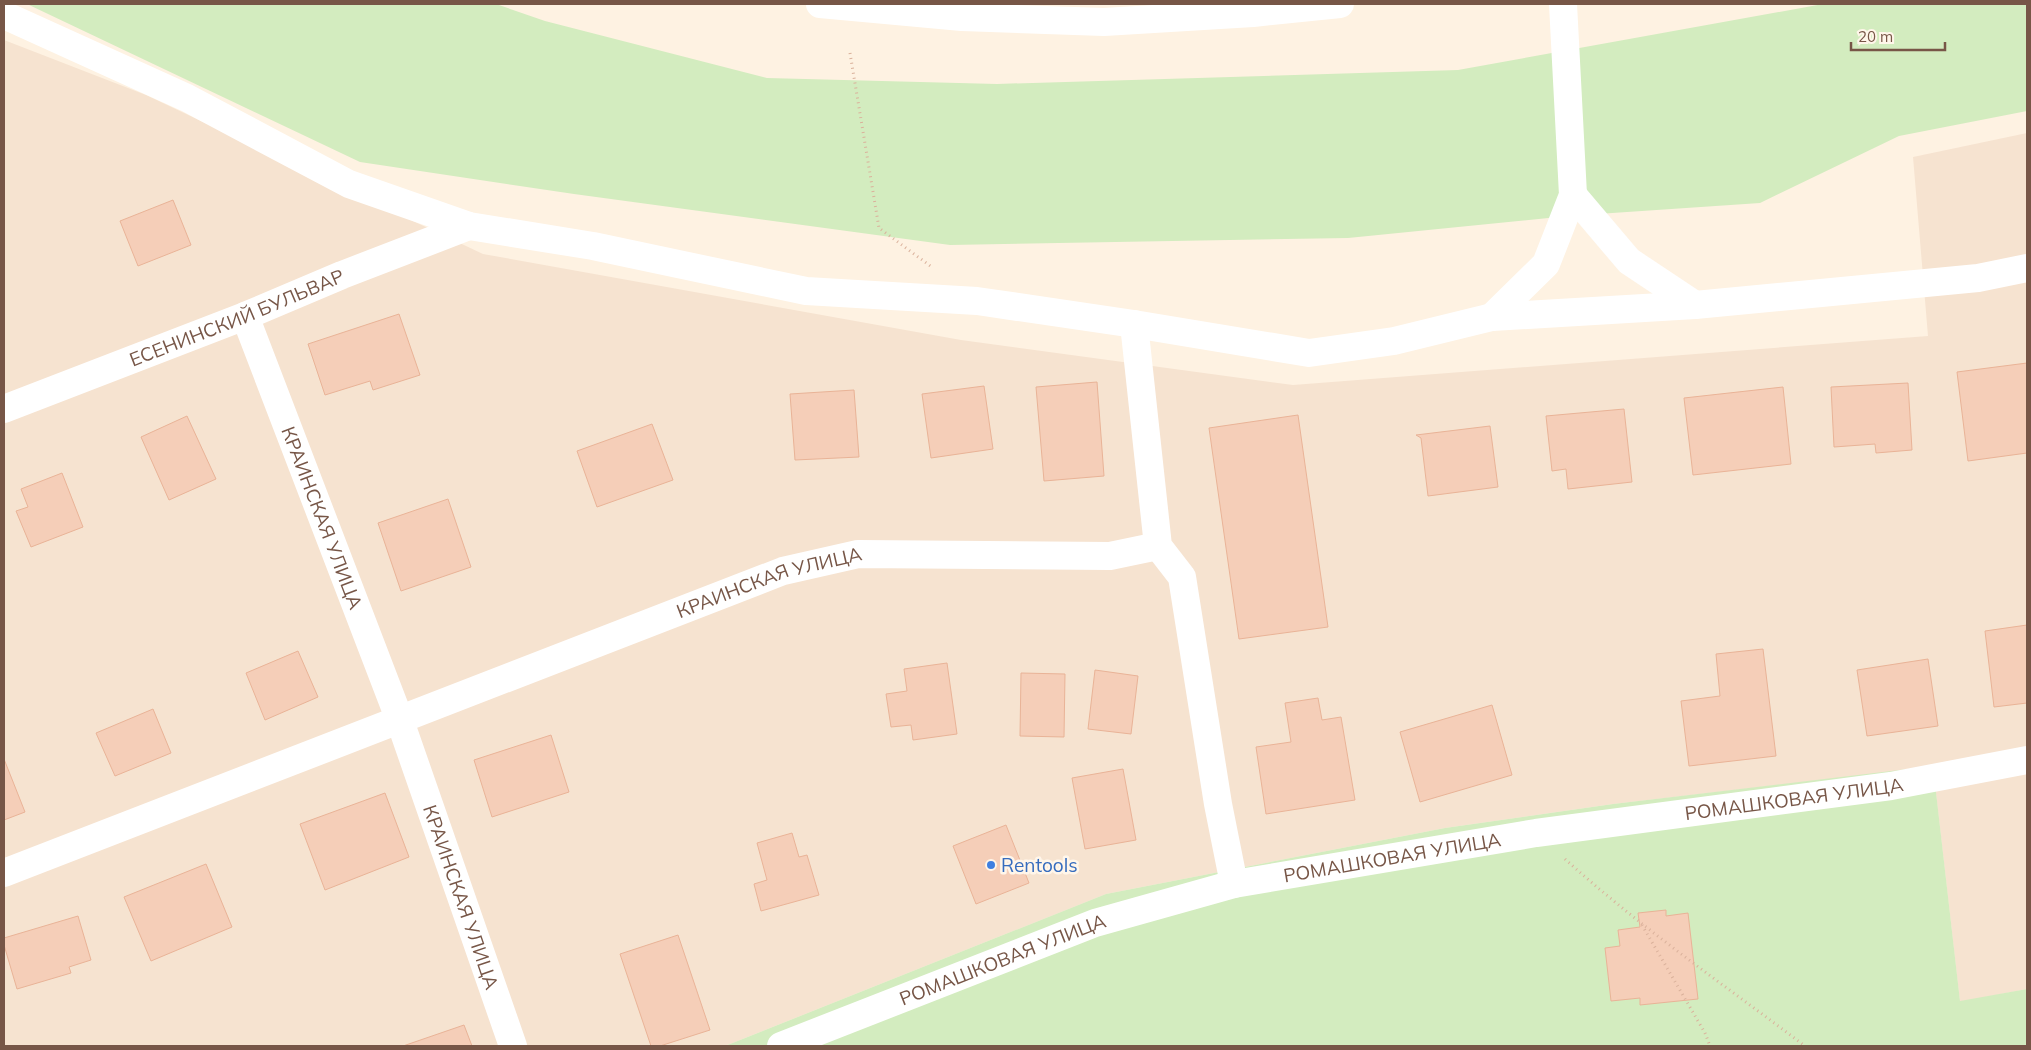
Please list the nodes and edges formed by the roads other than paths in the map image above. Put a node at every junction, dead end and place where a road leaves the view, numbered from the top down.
1 (820, 4) edge
2 (1340, 4) edge
3 (1563, 4) edge
4 (4, 16) edge
5 (1573, 195) junction
6 (469, 226) junction
7 (2027, 268) edge
8 (1695, 305) junction
9 (245, 316) junction
10 (1492, 317) junction
11 (1134, 324) junction
12 (4, 409) edge
13 (1158, 546) junction
14 (399, 718) junction
15 (2027, 760) edge
16 (4, 873) edge
17 (1234, 884) junction
18 (514, 1046) edge
19 (781, 1046) edge

1 - 2 street
3 - 5 street
4 - 6 street
5 - 8 street
5 - 10 street
6 - 9 street, ЕСЕНИНСКИЙ БУЛЬВАР
6 - 11 street
7 - 8 street
8 - 10 street
9 - 12 street, ЕСЕНИНСКИЙ БУЛЬВАР
9 - 14 street, КРАИНСКАЯ УЛИЦА
10 - 11 street
11 - 13 street
13 - 14 street, КРАИНСКАЯ УЛИЦА
13 - 17 street
14 - 16 street, КРАИНСКАЯ УЛИЦА
14 - 18 street, КРАИНСКАЯ УЛИЦА
15 - 17 street, РОМАШКОВАЯ УЛИЦА
17 - 19 street, РОМАШКОВАЯ УЛИЦА

